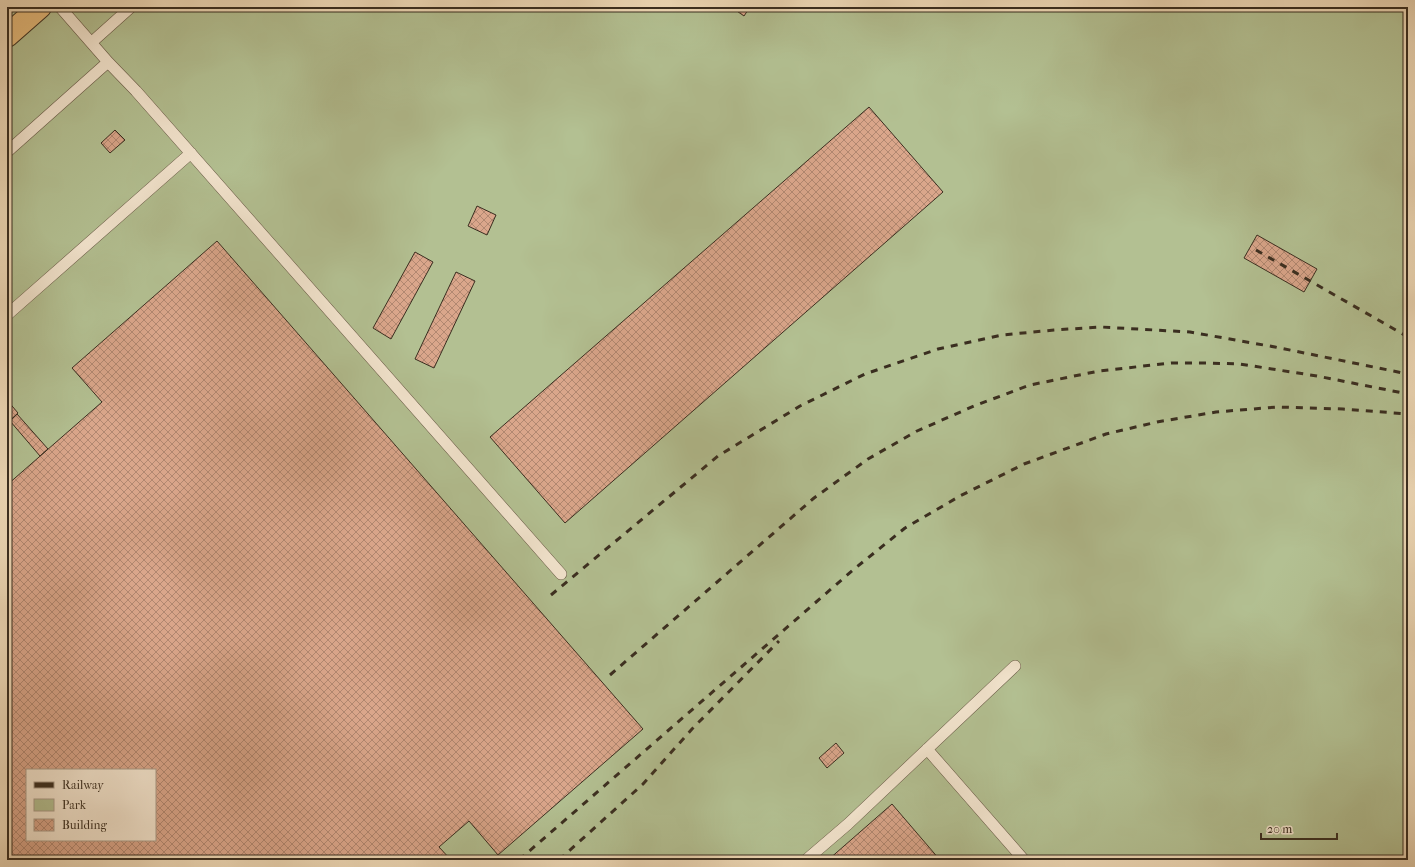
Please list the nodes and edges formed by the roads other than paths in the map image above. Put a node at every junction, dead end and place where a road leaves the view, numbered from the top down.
1 (40, 7) edge
2 (60, 7) edge
3 (131, 7) edge
4 (7, 36) edge
5 (92, 42) junction
6 (108, 62) junction
7 (7, 152) edge
8 (191, 153) junction
9 (7, 315) edge
10 (561, 574) dead end
11 (1015, 666) dead end
12 (927, 749) junction
13 (806, 860) edge
14 (1024, 860) edge

1 - 4 highway
2 - 5 lane
3 - 5 lane
5 - 6 lane
6 - 7 lane
6 - 8 lane
8 - 9 lane
8 - 10 lane
11 - 12 lane
12 - 13 lane
12 - 14 lane

